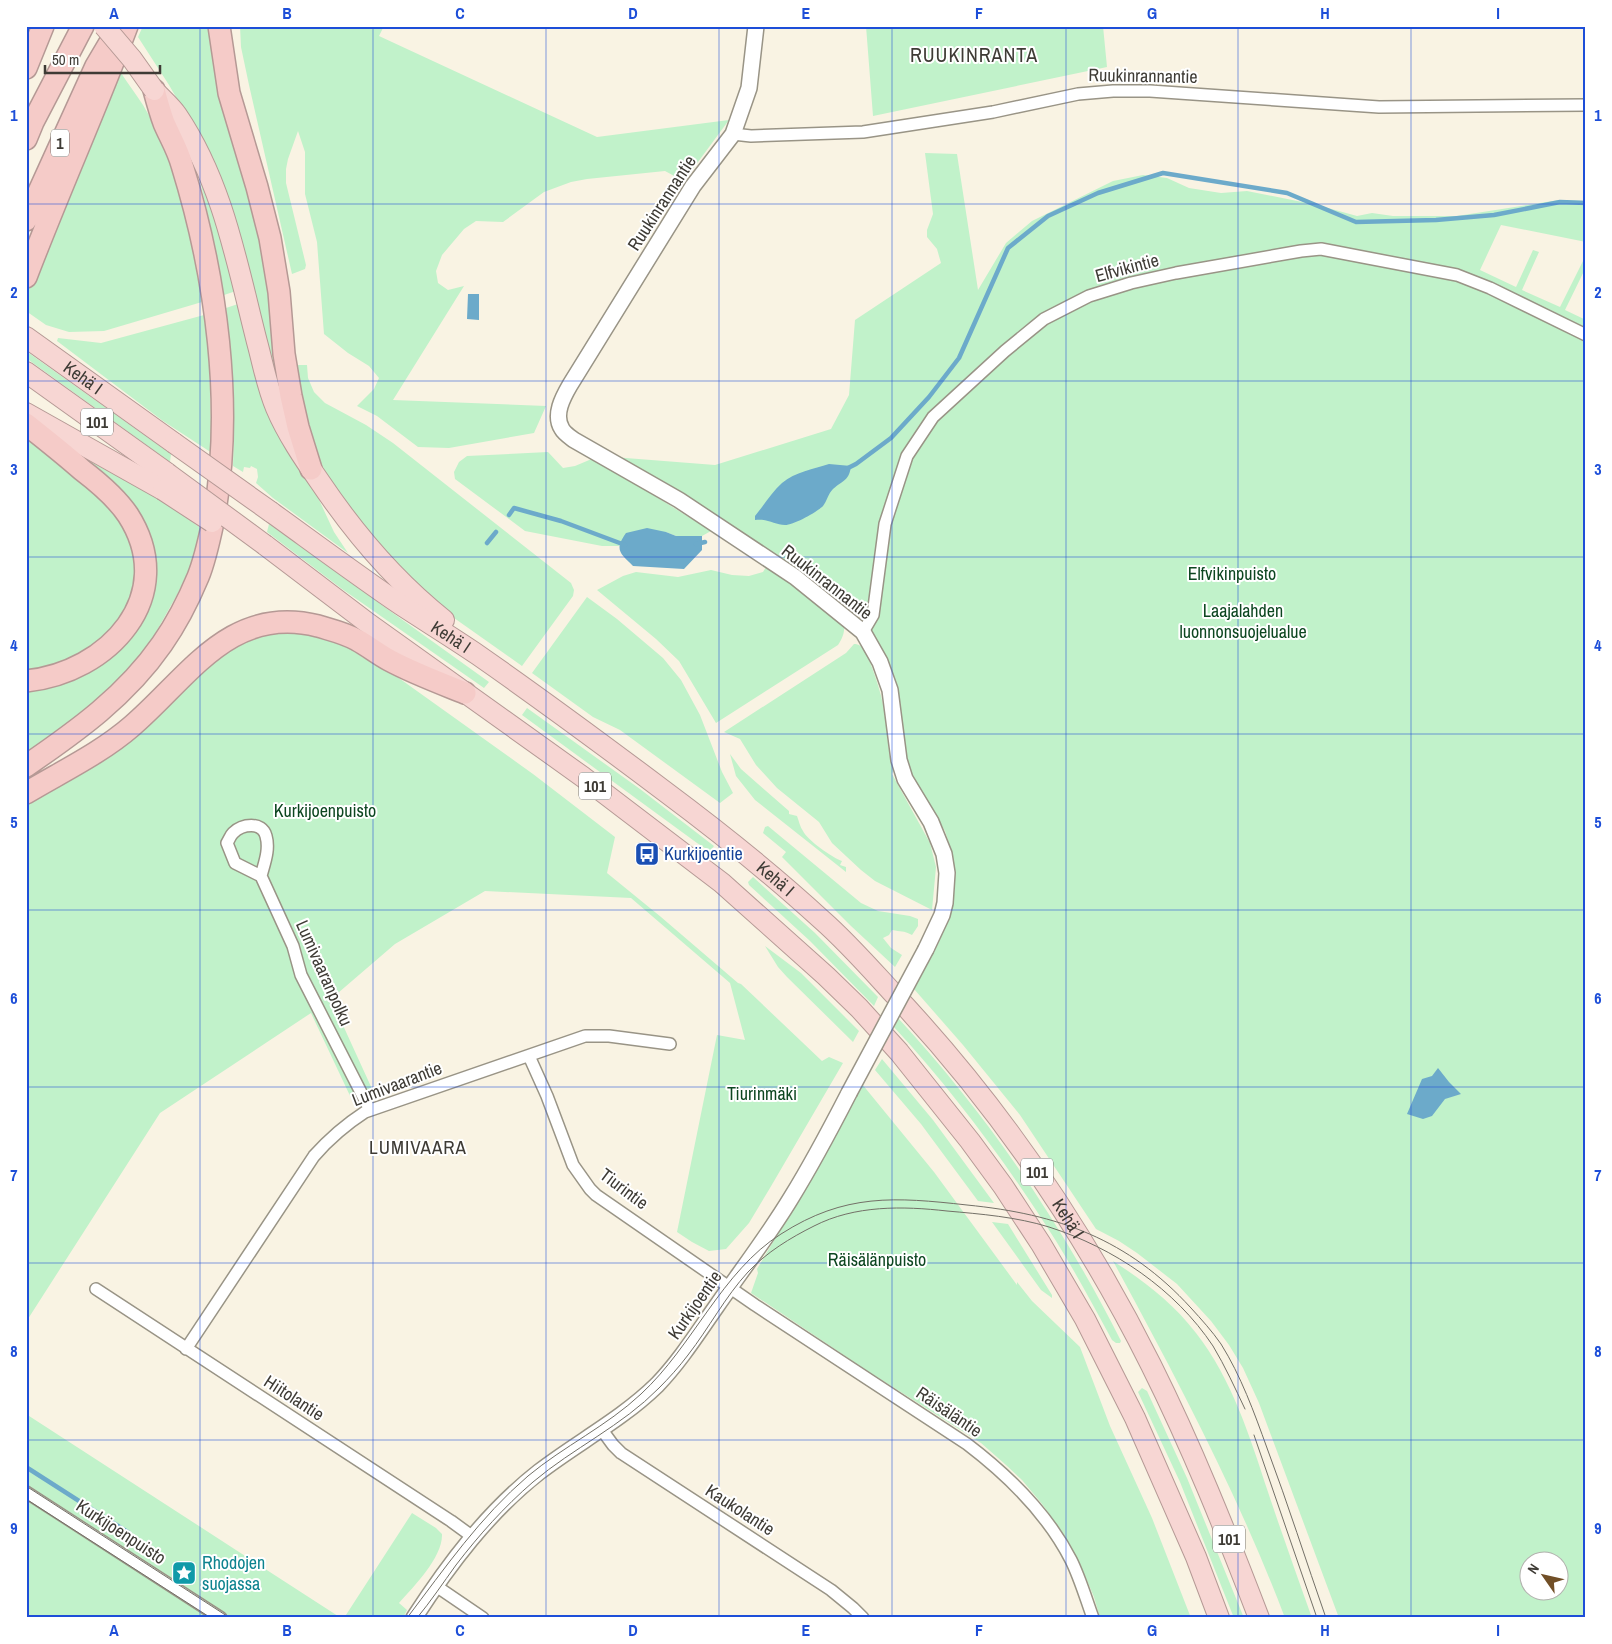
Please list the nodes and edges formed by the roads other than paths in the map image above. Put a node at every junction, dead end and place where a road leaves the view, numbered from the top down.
1 (43, 26) edge
2 (83, 26) edge
3 (104, 26) edge
4 (119, 26) edge
5 (127, 26) edge
6 (219, 26) edge
7 (756, 26) edge
8 (26, 68) edge
9 (154, 90) junction
10 (1586, 105) edge
11 (733, 134) junction
12 (26, 139) edge
13 (26, 220) edge
14 (26, 277) edge
15 (1586, 335) edge
16 (26, 337) edge
17 (26, 372) edge
18 (26, 413) edge
19 (26, 424) edge
20 (311, 470) junction
21 (165, 482) junction
22 (863, 632) junction
23 (478, 655) junction
24 (26, 681) edge
25 (465, 694) junction
26 (26, 766) edge
27 (26, 793) edge
28 (261, 876) junction
29 (926, 949) joint
30 (670, 1044) dead end
31 (529, 1056) junction
32 (370, 1110) junction
33 (730, 1288) junction
34 (96, 1289) dead end
35 (186, 1349) junction
36 (602, 1430) junction
37 (26, 1492) edge
38 (473, 1538) junction
39 (1196, 1557) junction
40 (436, 1586) junction
41 (415, 1617) edge
42 (221, 1618) edge
43 (483, 1618) edge
44 (863, 1618) edge
45 (1093, 1618) edge
46 (1206, 1618) edge
47 (1219, 1618) edge
48 (1259, 1618) edge

1 - 8 highway
2 - 12 highway, 1
3 - 9 highway, bridge
4 - 13 highway, 1
5 - 14 highway
6 - 20 highway
7 - 11 street
9 - 20 highway
9 - 26 highway
10 - 11 street, Ruukinrannantie
11 - 22 street, Ruukinrannantie
15 - 22 street, Elfvikintie
16 - 23 highway, Kehä I / 101, bridge
17 - 21 highway, Kehä I / 101
18 - 21 highway
19 - 24 highway
20 - 23 highway
21 - 25 highway, Kehä I / 101, bridge
22 - 29 street, Ruukinrannantie
23 - 48 highway, Kehä I / 101
25 - 27 highway
25 - 39 highway, Kehä I / 101
28 - 28 street
28 - 32 street, Lumivaaranpolku
29 - 33 street, Kurkijoentie, bridge
30 - 31 street, Lumivaarantie
31 - 32 street, Lumivaarantie
31 - 33 street, Tiurintie
32 - 35 street, Lumivaarantie
33 - 36 street, Kurkijoentie
33 - 45 street, Räisäläntie
34 - 35 street, Hiitolantie
35 - 38 street, Hiitolantie
36 - 38 street, Kurkijoentie
36 - 44 street, Kaukolantie
37 - 42 street, Kurkijoenpuisto
38 - 40 street, Kurkijoentie
39 - 46 highway
39 - 47 highway, Kehä I / 101
40 - 41 street, Kurkijoentie
40 - 43 street

